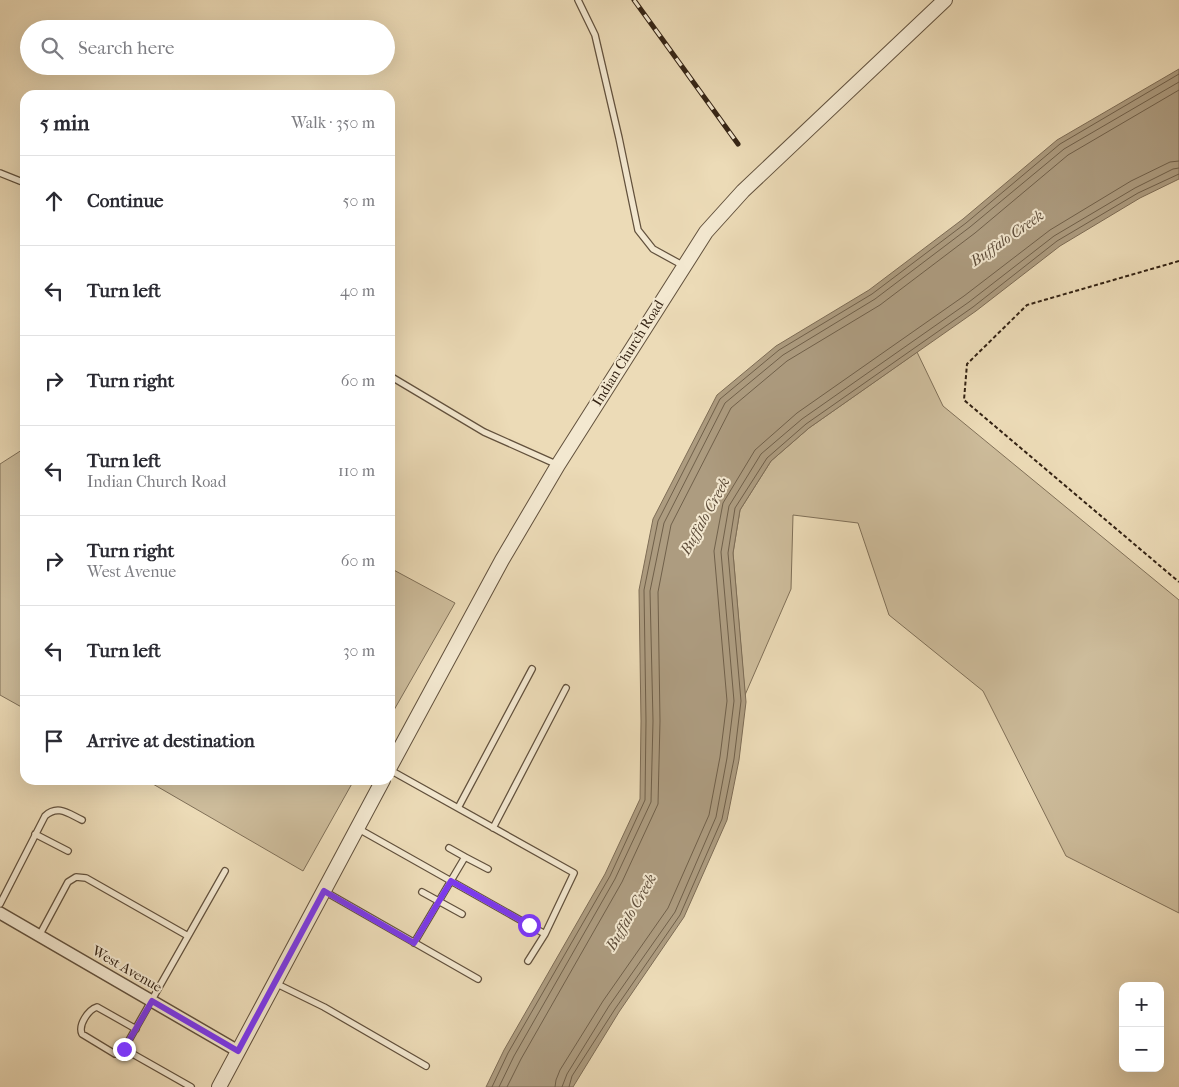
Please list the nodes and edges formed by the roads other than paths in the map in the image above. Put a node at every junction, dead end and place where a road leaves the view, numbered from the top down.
1 (578, 0) edge
2 (945, 0) edge
3 (0, 173) edge
4 (20, 181) edge
5 (684, 266) junction
6 (395, 379) edge
7 (558, 465) junction
8 (532, 670) dead end
9 (566, 688) dead end
10 (395, 759) edge
11 (395, 771) edge
12 (380, 785) edge
13 (458, 808) junction
14 (82, 820) dead end
15 (357, 828) junction
16 (493, 828) junction
17 (35, 834) junction
18 (449, 848) dead end
19 (68, 851) dead end
20 (465, 857) junction
21 (488, 870) dead end
22 (225, 871) dead end
23 (451, 881) junction
24 (324, 891) junction
25 (422, 892) dead end
26 (439, 901) junction
27 (0, 904) edge
28 (0, 913) edge
29 (462, 914) dead end
30 (545, 934) junction
31 (39, 936) junction
32 (188, 936) junction
33 (414, 943) junction
34 (528, 961) dead end
35 (478, 979) dead end
36 (275, 983) junction
37 (152, 1001) junction
38 (136, 1029) junction
39 (124, 1049) junction
40 (238, 1051) junction
41 (426, 1066) dead end
42 (191, 1087) edge
43 (219, 1087) edge

1 - 5 lane
2 - 5 street, Indian Church Road
3 - 4 lane
5 - 7 street, Indian Church Road
6 - 7 lane
7 - 10 street, Indian Church Road
8 - 13 lane
9 - 16 lane
11 - 13 lane
12 - 15 street
13 - 16 lane
14 - 17 lane
15 - 23 lane
15 - 24 street
16 - 30 lane
17 - 19 lane
17 - 27 lane
18 - 20 lane
20 - 21 lane
20 - 23 lane
22 - 32 lane
23 - 26 lane
23 - 30 lane
24 - 33 lane
24 - 36 street
25 - 26 lane
26 - 29 lane
26 - 33 lane
28 - 31 street, West Avenue
30 - 34 lane
31 - 32 lane
31 - 37 street, West Avenue
32 - 37 lane
33 - 35 lane
36 - 40 street
36 - 41 lane
37 - 38 lane
37 - 40 street, West Avenue
38 - 39 lane
38 - 39 lane
39 - 42 lane
40 - 43 street

